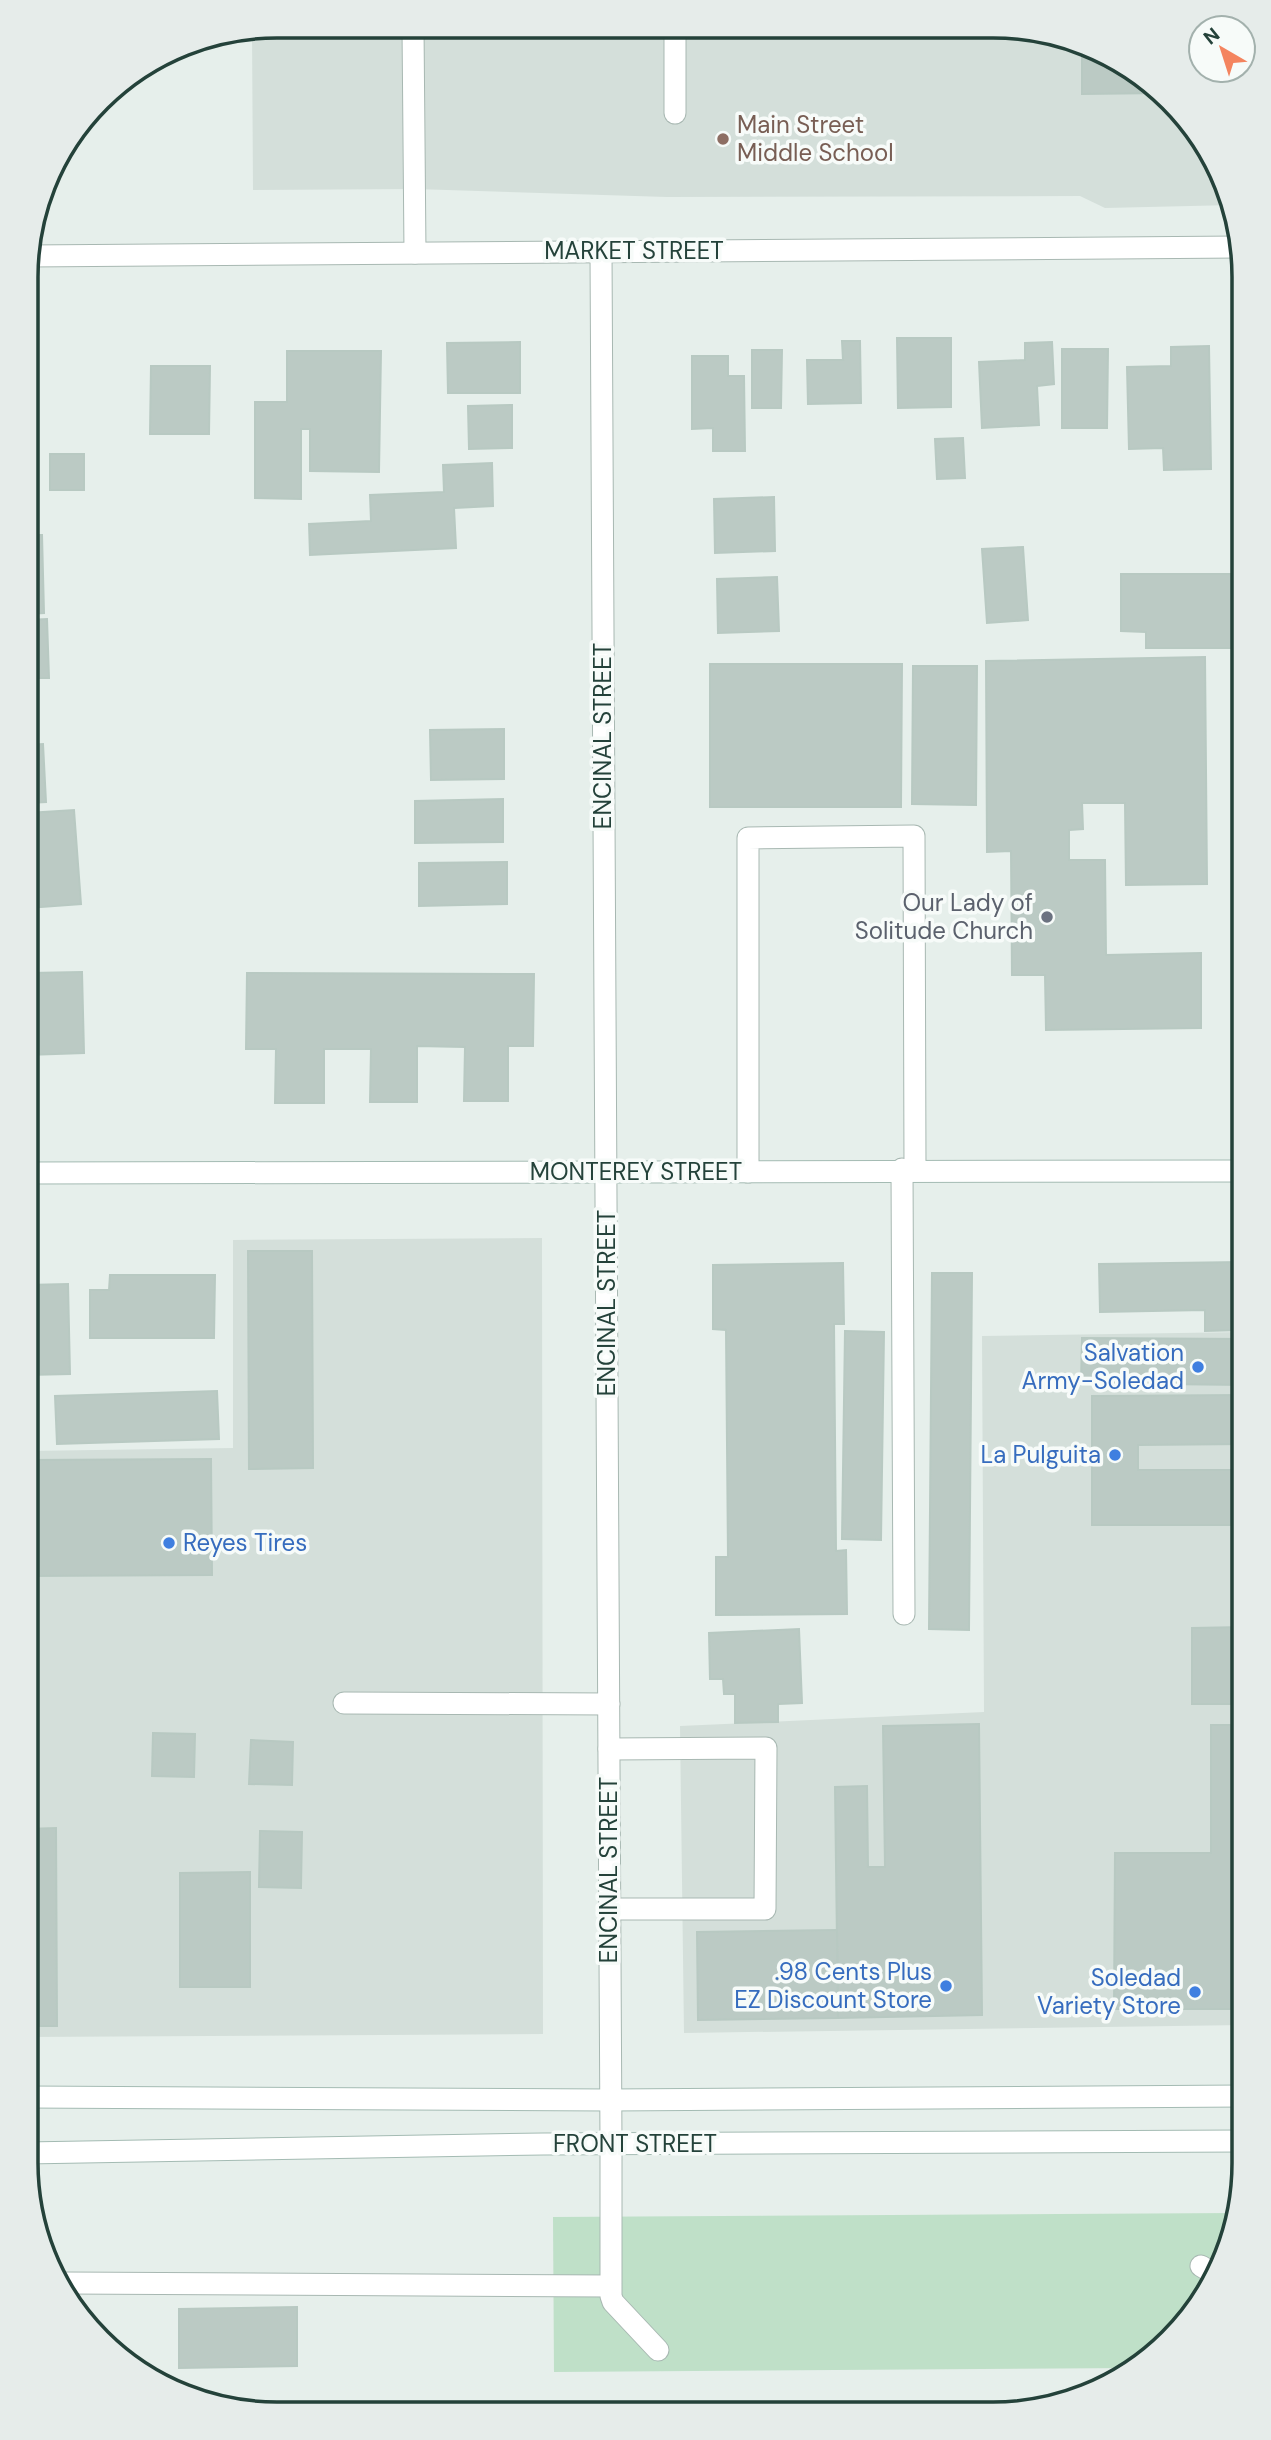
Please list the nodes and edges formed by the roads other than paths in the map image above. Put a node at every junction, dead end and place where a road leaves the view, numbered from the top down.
1 (413, 38) edge
2 (675, 38) edge
3 (676, 113) dead end
4 (1230, 247) edge
5 (601, 252) junction
6 (415, 253) junction
7 (40, 256) edge
8 (909, 1169) junction
9 (1232, 1171) edge
10 (748, 1172) junction
11 (38, 1173) edge
12 (606, 1173) junction
13 (904, 1614) dead end
14 (344, 1703) dead end
15 (609, 1704) junction
16 (609, 1749) junction
17 (609, 1909) junction
18 (1232, 2095) edge
19 (38, 2097) edge
20 (610, 2100) junction
21 (1232, 2141) edge
22 (611, 2144) junction
23 (38, 2153) edge
24 (72, 2283) edge
25 (610, 2286) junction
26 (658, 2350) dead end

1 - 6 street
2 - 3 street
4 - 5 street, MARKET STREET
5 - 6 street, MARKET STREET
5 - 12 street, ENCINAL STREET
6 - 7 street, MARKET STREET
8 - 9 street, MONTEREY STREET
8 - 10 street, MONTEREY STREET
8 - 10 street
8 - 13 street
10 - 12 street, MONTEREY STREET
11 - 12 street, MONTEREY STREET
12 - 15 street, ENCINAL STREET
14 - 15 street
15 - 16 street, ENCINAL STREET
16 - 17 street, ENCINAL STREET
16 - 17 street
17 - 20 street, ENCINAL STREET
18 - 20 street, FRONT STREET
19 - 20 street, FRONT STREET
20 - 22 street, ENCINAL STREET
21 - 22 street, FRONT STREET
22 - 23 street, FRONT STREET
22 - 25 street, ENCINAL STREET
24 - 25 street
25 - 26 street

